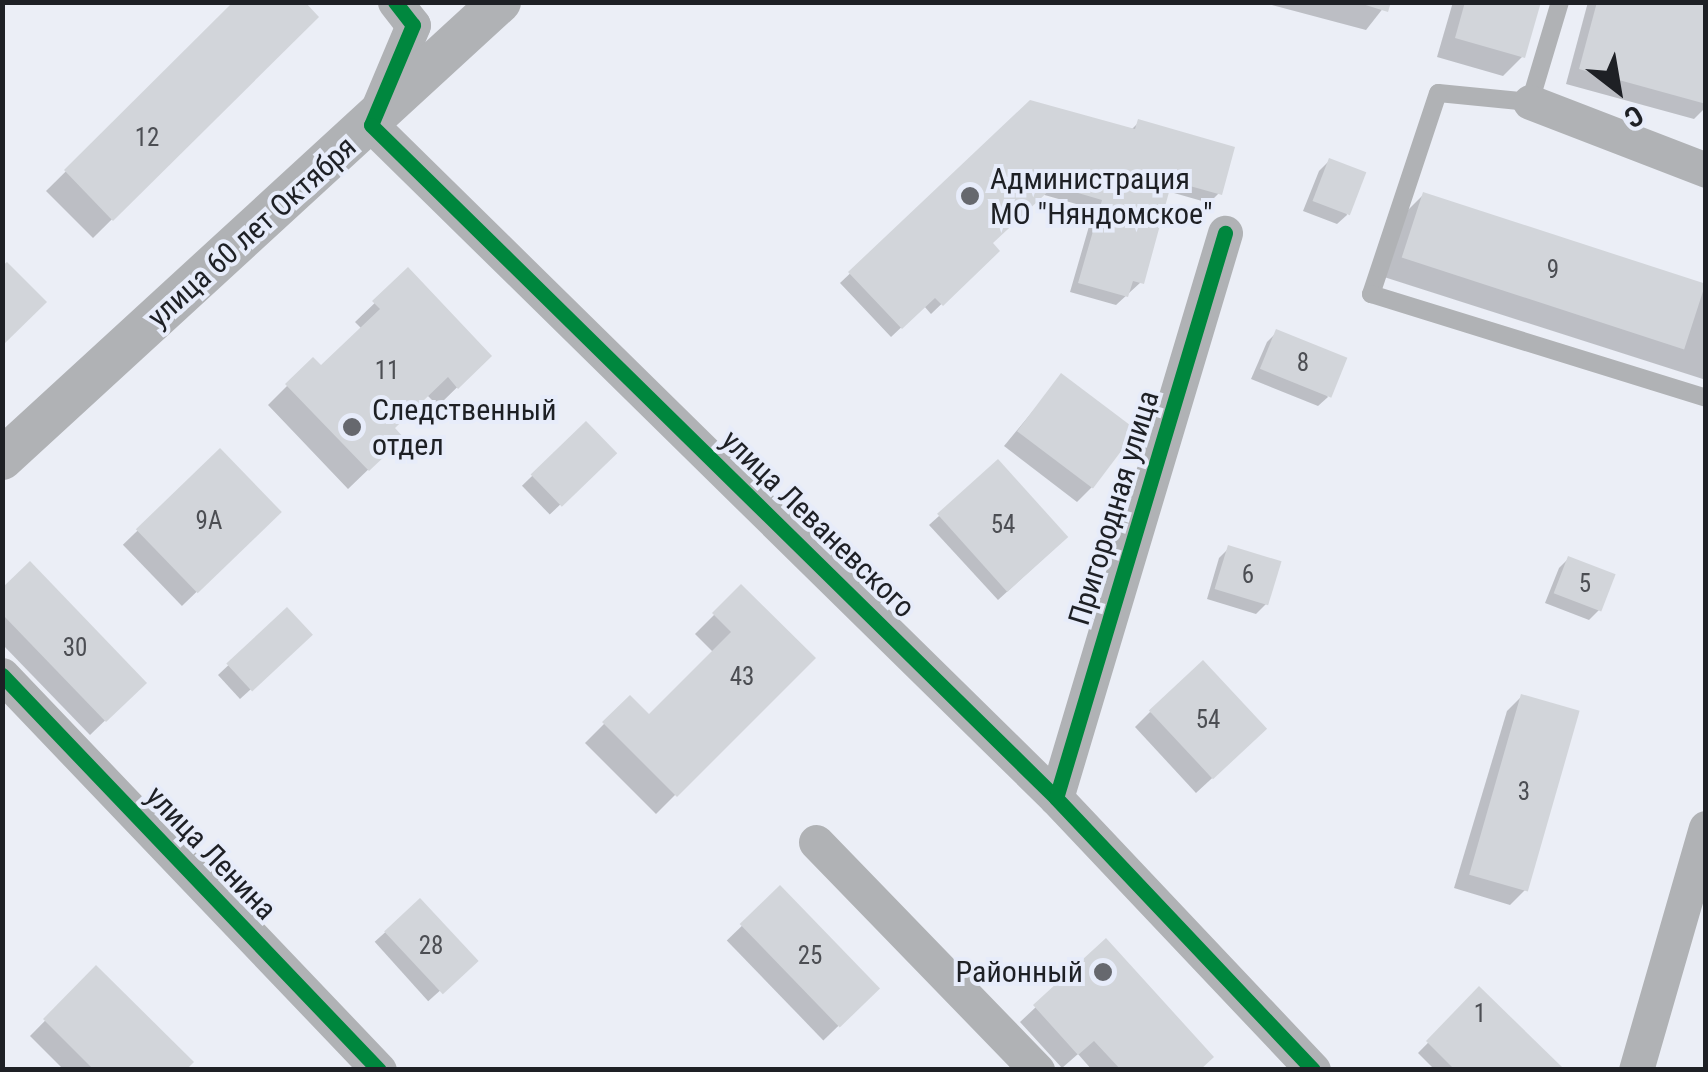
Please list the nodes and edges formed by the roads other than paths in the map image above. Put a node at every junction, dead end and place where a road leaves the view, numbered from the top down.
1 (395, 2) edge
2 (500, 2) edge
3 (1560, 2) edge
4 (1530, 102) junction
5 (371, 124) junction
6 (1706, 170) edge
7 (1225, 233) dead end
8 (1706, 398) edge
9 (2, 459) edge
10 (2, 675) edge
11 (1056, 798) junction
12 (1706, 828) edge
13 (816, 842) dead end
14 (380, 1070) edge
15 (1037, 1070) edge
16 (1313, 1070) edge
17 (1636, 1070) edge

1 - 5 street
2 - 5 street, улица 60 лет Октября
3 - 4 lane
4 - 6 street
4 - 8 lane
5 - 9 street, улица 60 лет Октября
5 - 11 street, улица Леваневского
7 - 11 street, Пригородная улица
10 - 14 street, улица Ленина
11 - 16 street, улица Леваневского
12 - 17 street
13 - 15 street

